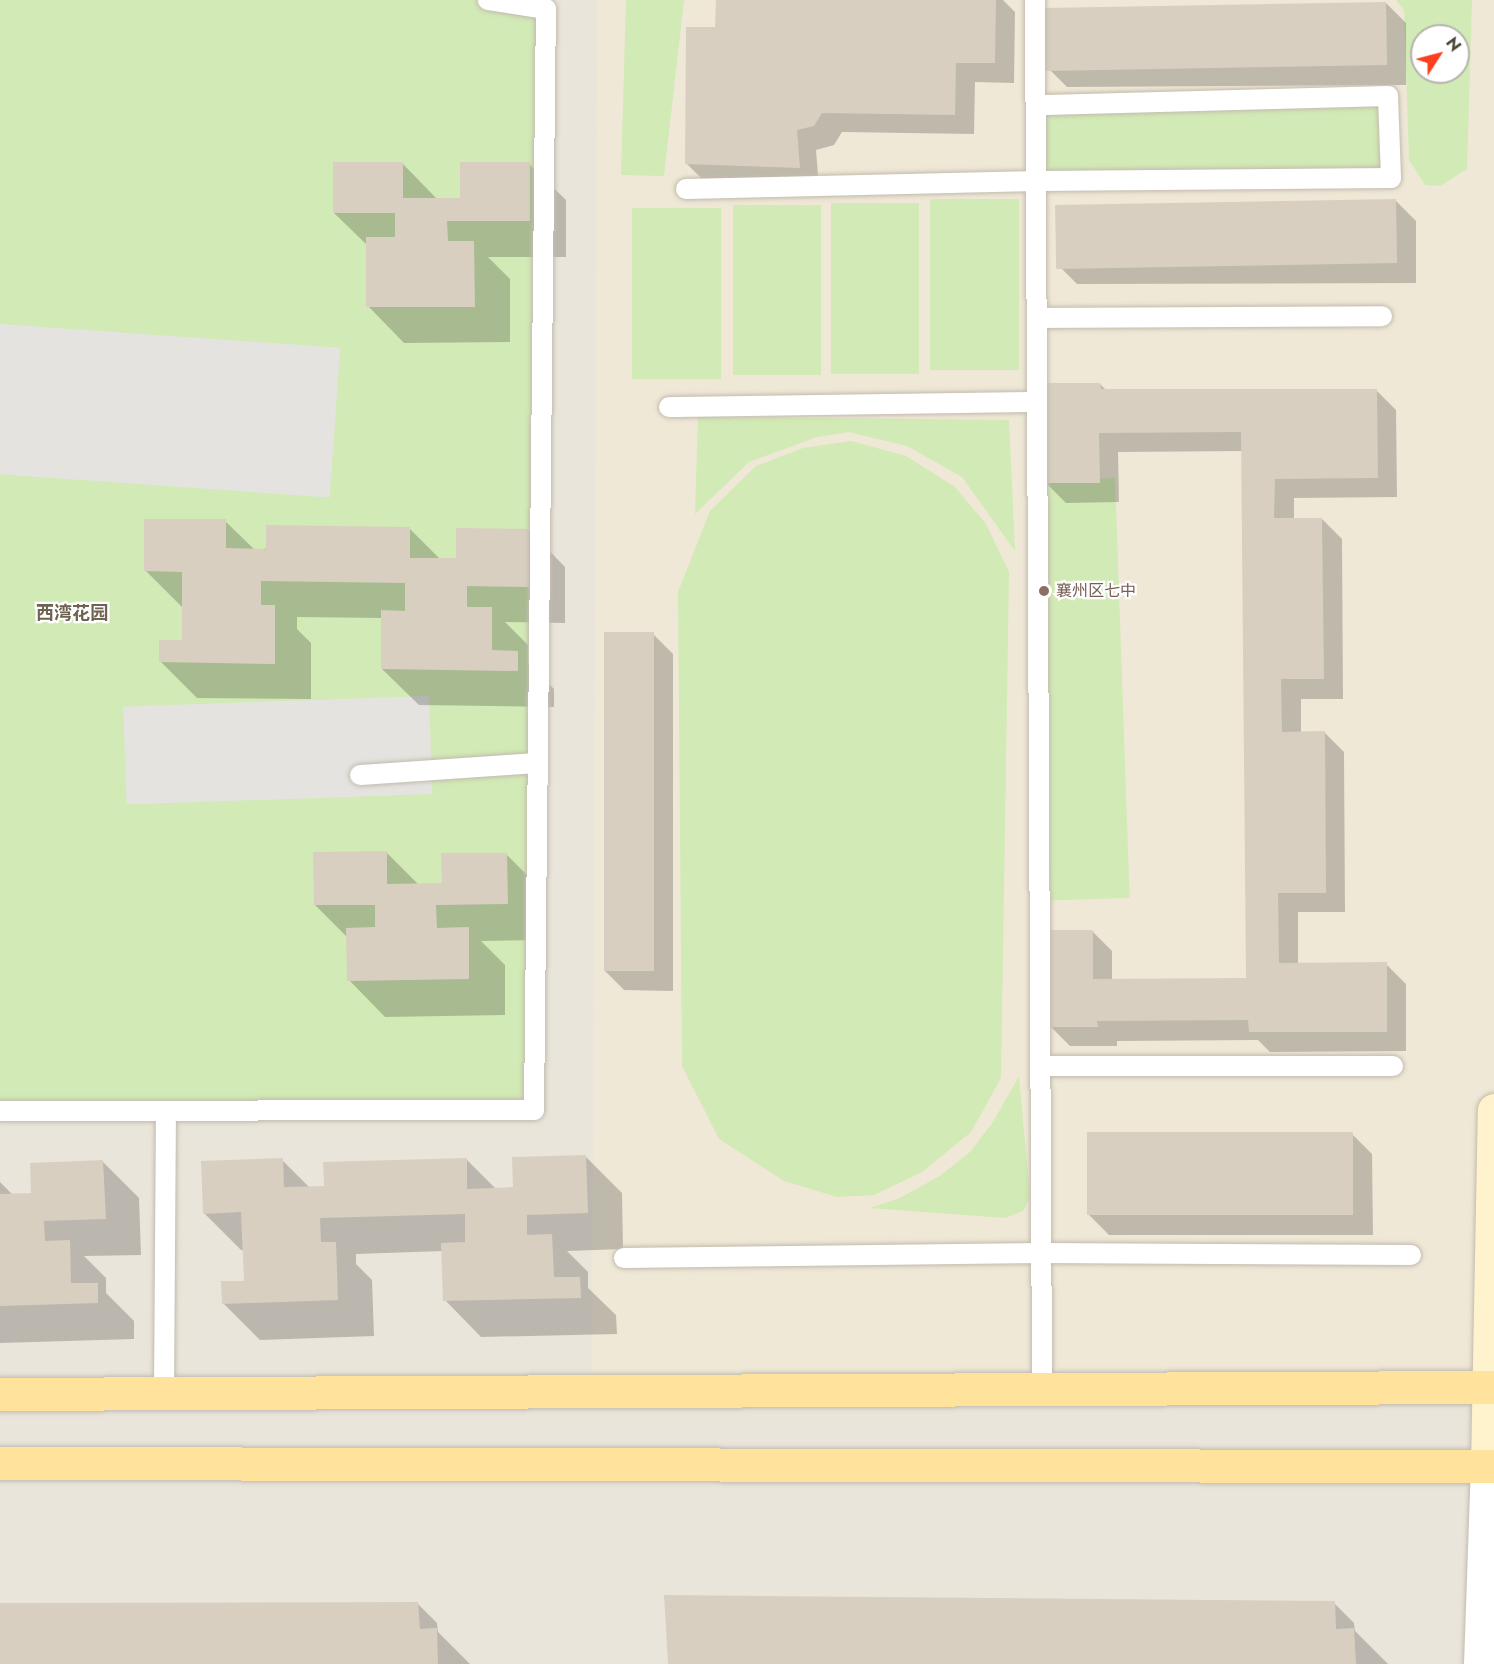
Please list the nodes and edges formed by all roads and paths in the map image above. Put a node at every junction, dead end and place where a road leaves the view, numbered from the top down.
1 (489, 0) edge
2 (1035, 0) edge
3 (1036, 105) junction
4 (1037, 181) junction
5 (686, 189) dead end
6 (1382, 316) dead end
7 (1037, 318) junction
8 (1037, 402) junction
9 (669, 407) dead end
10 (538, 763) junction
11 (360, 776) dead end
12 (1040, 1066) junction
13 (1393, 1066) dead end
14 (1494, 1110) edge
15 (0, 1111) edge
16 (166, 1111) junction
17 (1041, 1252) junction
18 (1411, 1255) dead end
19 (624, 1258) dead end
20 (1491, 1387) edge
21 (1042, 1389) junction
22 (164, 1393) junction
23 (0, 1394) edge
24 (0, 1463) edge
25 (1490, 1466) edge
26 (1480, 1664) edge

1 - 10 lane
2 - 3 lane
3 - 4 lane
3 - 4 lane
4 - 5 lane
4 - 7 lane
6 - 7 lane
7 - 8 lane
8 - 9 lane
8 - 12 lane
10 - 11 lane
10 - 16 lane
12 - 13 lane
12 - 17 lane
14 - 20 street
15 - 16 lane
16 - 22 lane
17 - 18 lane
17 - 19 lane
17 - 21 lane
20 - 21 main road
20 - 25 street
21 - 22 main road
22 - 23 main road
24 - 25 main road
25 - 26 street

